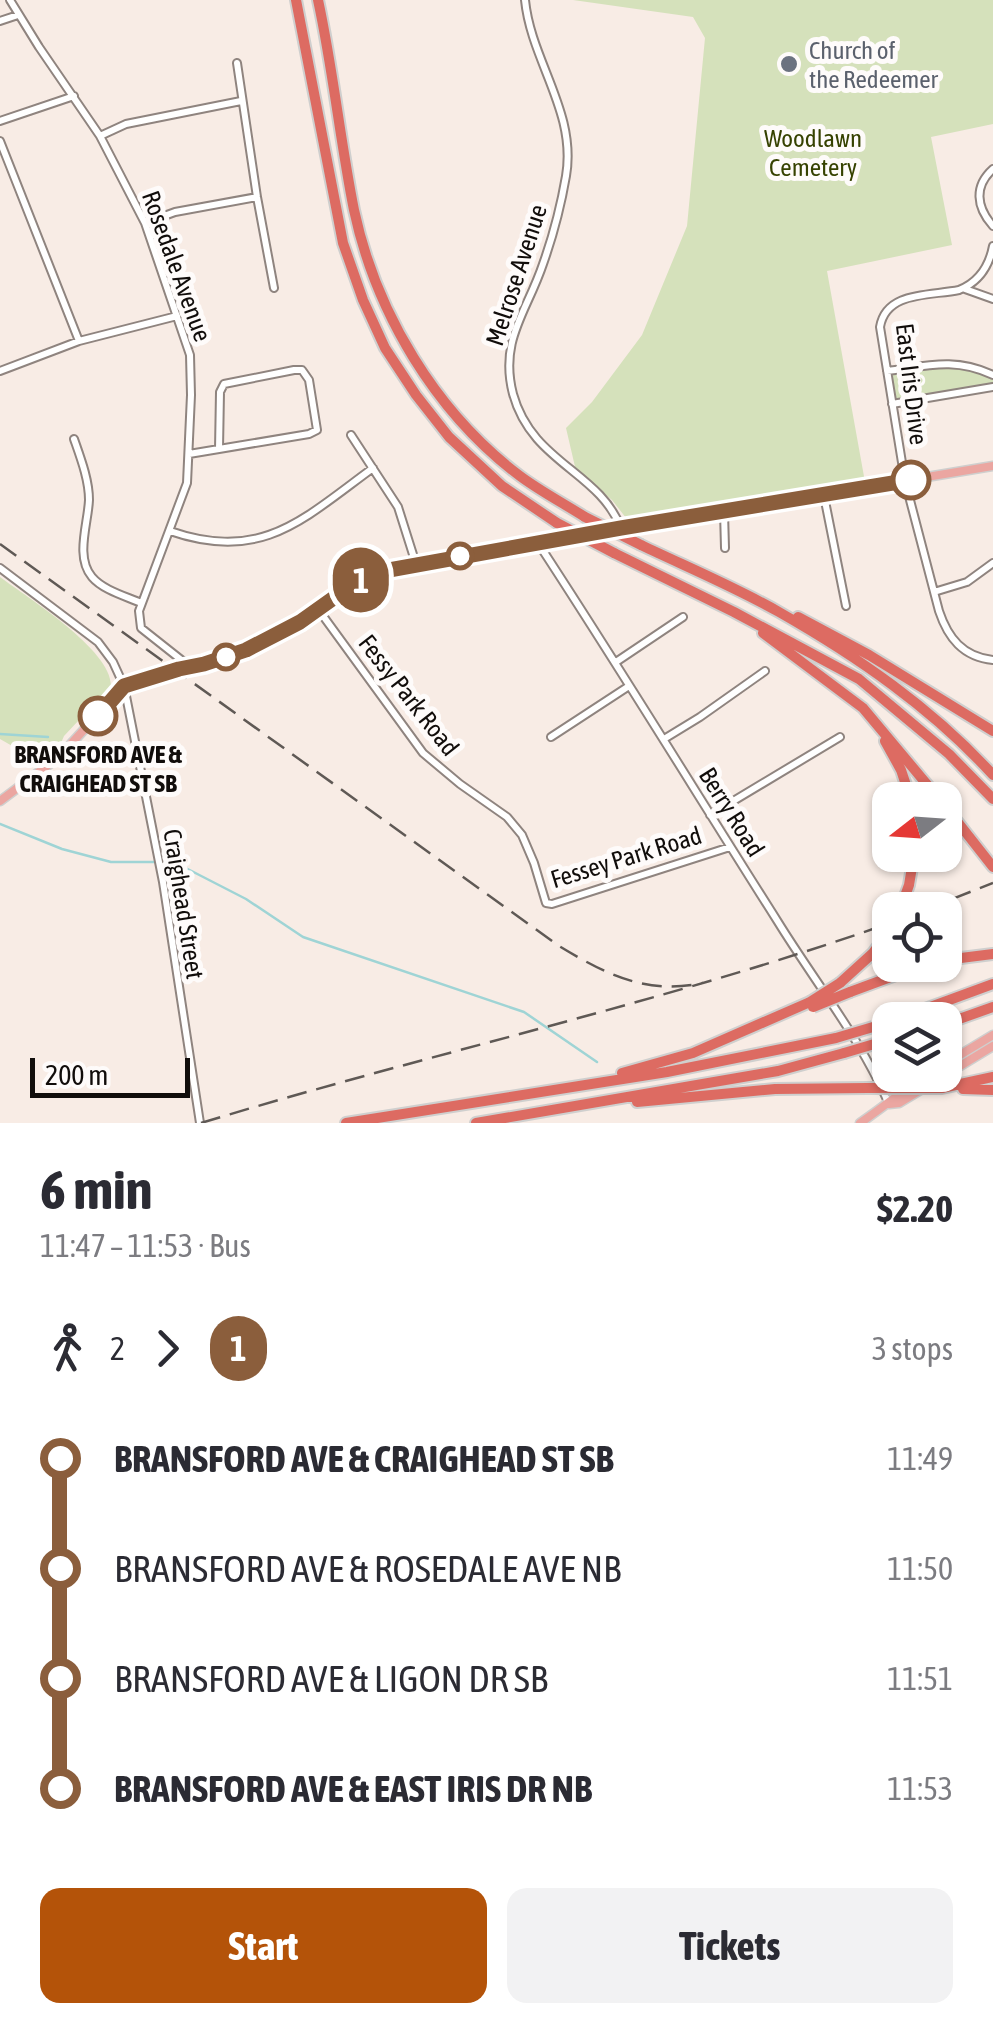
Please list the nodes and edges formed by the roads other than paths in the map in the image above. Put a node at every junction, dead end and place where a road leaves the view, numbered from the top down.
1 (10, 0) edge
2 (296, 0) edge
3 (318, 0) edge
4 (525, 0) edge
5 (18, 15) junction
6 (0, 21) edge
7 (237, 63) dead end
8 (74, 96) junction
9 (242, 101) junction
10 (0, 121) edge
11 (100, 136) junction
12 (0, 141) edge
13 (993, 169) edge
14 (257, 197) junction
15 (144, 222) junction
16 (993, 226) edge
17 (993, 246) edge
18 (274, 288) dead end
19 (964, 288) junction
20 (993, 300) edge
21 (177, 316) junction
22 (80, 341) junction
23 (887, 371) junction
24 (0, 372) edge
25 (993, 375) edge
26 (993, 387) edge
27 (892, 404) junction
28 (352, 435) dead end
29 (74, 439) dead end
30 (219, 450) junction
31 (189, 454) junction
32 (993, 466) edge
33 (374, 468) junction
34 (905, 481) junction
35 (824, 496) junction
36 (724, 512) junction
37 (621, 528) junction
38 (170, 531) junction
39 (538, 543) junction
40 (725, 548) dead end
41 (993, 562) edge
42 (416, 564) junction
43 (0, 568) edge
44 (934, 592) junction
45 (140, 604) junction
46 (846, 606) dead end
47 (318, 609) junction
48 (778, 611) junction
49 (734, 612) junction
50 (683, 617) dead end
51 (993, 660) edge
52 (616, 662) junction
53 (190, 667) junction
54 (765, 671) dead end
55 (630, 685) junction
56 (124, 686) junction
57 (857, 705) junction
58 (993, 731) edge
59 (551, 737) dead end
60 (840, 737) dead end
61 (664, 740) junction
62 (993, 774) edge
63 (905, 782) edge
64 (925, 782) edge
65 (993, 799) edge
66 (0, 801) edge
67 (710, 815) junction
68 (962, 828) edge
69 (522, 835) joint
70 (730, 846) junction
71 (989, 862) edge
72 (993, 954) edge
73 (872, 955) edge
74 (962, 958) edge
75 (877, 982) edge
76 (993, 984) edge
77 (944, 1002) edge
78 (811, 1005) junction
79 (993, 1006) edge
80 (962, 1018) edge
81 (872, 1027) edge
82 (993, 1036) edge
83 (872, 1045) edge
84 (993, 1046) edge
85 (962, 1054) edge
86 (872, 1066) edge
87 (993, 1077) edge
88 (962, 1084) edge
89 (573, 1086) junction
90 (872, 1088) edge
91 (962, 1089) edge
92 (993, 1090) edge
93 (885, 1092) edge
94 (900, 1092) edge
95 (890, 1104) junction
96 (586, 1105) junction
97 (200, 1123) edge
98 (346, 1123) edge
99 (476, 1123) edge
100 (860, 1123) edge

1 - 5 street, Rosedale Avenue
2 - 49 highway, bridge
3 - 48 highway, bridge
4 - 37 street, Melrose Avenue
5 - 6 street
5 - 8 street, Rosedale Avenue
7 - 9 street
8 - 10 street
8 - 11 street, Rosedale Avenue
9 - 11 street
9 - 14 street
11 - 15 street, Rosedale Avenue
12 - 22 street
13 - 16 street
14 - 15 street
14 - 18 street
15 - 21 street, Rosedale Avenue
17 - 19 street
19 - 20 street
19 - 23 street, East Iris Drive
21 - 22 street
21 - 31 street, Rosedale Avenue
22 - 24 street
23 - 25 street
23 - 27 street, East Iris Drive
26 - 27 street
27 - 34 street, East Iris Drive
28 - 33 street
29 - 45 street
30 - 30 street
30 - 31 street
31 - 38 street, Rosedale Avenue
32 - 34 main road
33 - 38 street
33 - 42 street
34 - 35 main road
34 - 44 street, East Iris Drive
35 - 36 main road
35 - 46 street
36 - 37 main road
36 - 40 street
37 - 39 main road
38 - 45 street, Rosedale Avenue
39 - 42 main road
39 - 52 street, Berry Road
41 - 44 street
42 - 47 main road
43 - 56 street, Craighead Street
44 - 51 street, East Iris Drive
45 - 53 street
47 - 53 main road
47 - 69 street, Fessy Park Road
48 - 58 highway
48 - 62 highway
49 - 57 highway
49 - 65 highway
50 - 52 street
52 - 55 street, Berry Road
53 - 56 main road
54 - 61 street
55 - 59 street
55 - 61 street, Berry Road
56 - 66 main road
56 - 97 street, Craighead Street
57 - 63 highway
57 - 64 highway
60 - 67 street
61 - 67 street, Berry Road
67 - 70 street, Berry Road
68 - 71 highway
69 - 70 street, Fessey Park Road
70 - 86 street, Berry Road
72 - 74 highway
73 - 78 highway, bridge
75 - 78 highway, bridge
76 - 77 highway
78 - 89 highway
79 - 80 highway
81 - 89 highway, bridge
82 - 85 main road
83 - 96 highway, bridge
84 - 95 main road
87 - 88 highway
89 - 98 highway
90 - 96 highway, bridge
91 - 92 highway
93 - 95 street, Berry Road
94 - 95 main road
95 - 100 main road
96 - 99 highway

